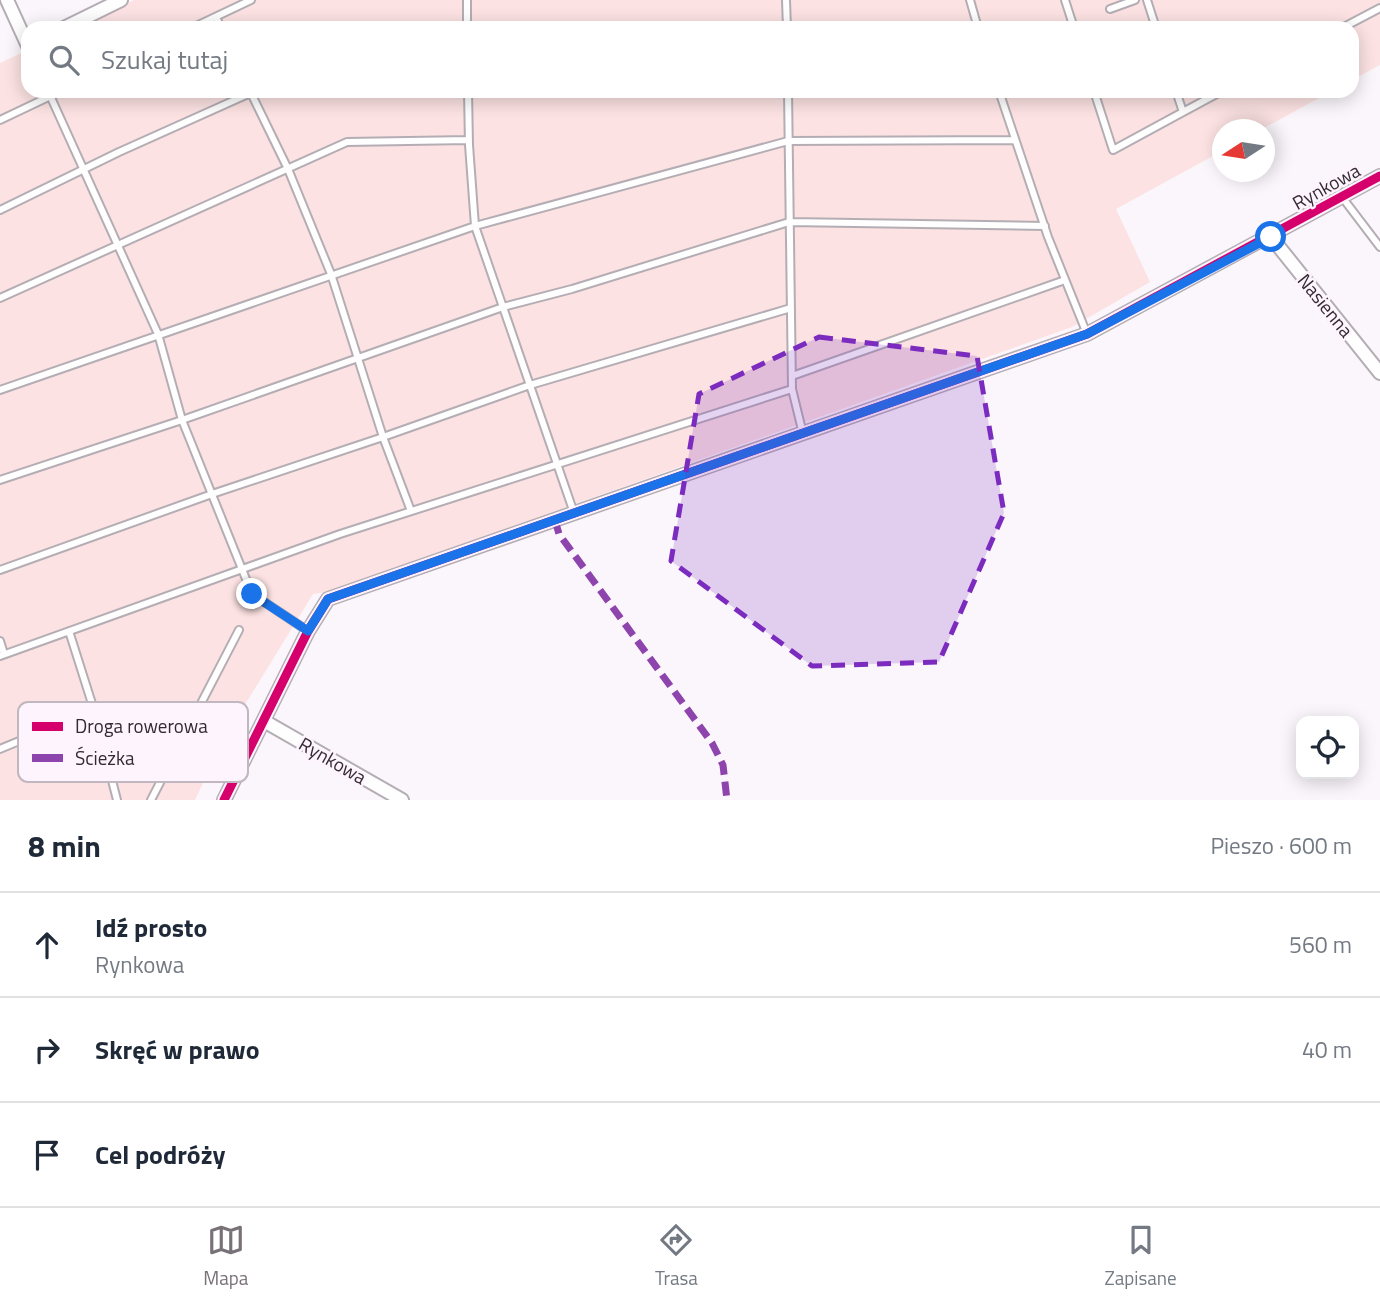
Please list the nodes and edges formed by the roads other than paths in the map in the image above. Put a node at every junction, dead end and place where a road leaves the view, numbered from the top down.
1 (7, 0) edge
2 (121, 0) edge
3 (251, 0) edge
4 (467, 0) edge
5 (786, 0) edge
6 (970, 0) edge
7 (1065, 0) edge
8 (1135, 0) edge
9 (1147, 0) edge
10 (1380, 8) edge
11 (1110, 9) dead end
12 (216, 17) junction
13 (78, 21) edge
14 (207, 21) edge
15 (218, 21) edge
16 (467, 21) edge
17 (786, 21) edge
18 (976, 21) edge
19 (1072, 21) edge
20 (1154, 21) edge
21 (1355, 21) edge
22 (21, 31) edge
23 (42, 98) edge
24 (52, 98) edge
25 (239, 98) edge
26 (255, 98) edge
27 (468, 98) edge
28 (788, 98) edge
29 (1001, 98) edge
30 (1096, 98) edge
31 (1178, 98) edge
32 (1208, 98) edge
33 (1183, 111) junction
34 (0, 120) edge
35 (1015, 139) junction
36 (469, 140) junction
37 (788, 141) junction
38 (86, 169) junction
39 (288, 169) junction
40 (1380, 176) edge
41 (1342, 197) junction
42 (0, 210) edge
43 (789, 222) junction
44 (475, 226) junction
45 (1045, 226) junction
46 (1271, 237) junction
47 (120, 246) junction
48 (1380, 247) edge
49 (331, 274) junction
50 (1065, 280) junction
51 (0, 298) edge
52 (503, 307) junction
53 (791, 308) junction
54 (158, 334) junction
55 (1087, 334) junction
56 (359, 359) junction
57 (1380, 373) edge
58 (792, 376) junction
59 (530, 385) junction
60 (792, 389) junction
61 (0, 390) edge
62 (182, 420) junction
63 (803, 434) junction
64 (383, 438) junction
65 (558, 463) junction
66 (0, 480) edge
67 (212, 494) junction
68 (411, 511) junction
69 (574, 514) junction
70 (0, 570) edge
71 (242, 570) junction
72 (239, 630) dead end
73 (69, 631) junction
74 (308, 631) junction
75 (0, 641) edge
76 (2, 655) edge
77 (91, 702) edge
78 (202, 702) edge
79 (264, 721) junction
80 (18, 742) edge
81 (0, 749) edge
82 (248, 753) edge
83 (112, 782) edge
84 (160, 782) edge
85 (233, 782) edge
86 (117, 800) edge
87 (151, 800) edge
88 (224, 800) edge
89 (402, 800) edge

1 - 22 street
2 - 13 street
3 - 12 lane
4 - 16 lane
5 - 17 lane
6 - 18 lane
7 - 19 lane
8 - 11 lane
9 - 20 lane
10 - 21 lane
12 - 14 lane
12 - 15 lane
23 - 34 lane
24 - 38 lane
25 - 38 lane
26 - 39 lane
27 - 36 lane
28 - 37 lane
29 - 35 lane
30 - 33 lane
31 - 33 lane
32 - 33 lane
35 - 37 lane
35 - 45 lane
36 - 39 lane
36 - 44 lane
37 - 43 lane
37 - 44 lane
38 - 42 lane
38 - 47 lane
39 - 47 lane
39 - 49 lane
40 - 41 street, Rynkowa
41 - 46 street, Rynkowa
41 - 48 lane
43 - 45 lane
43 - 52 lane
43 - 53 lane
44 - 49 lane
44 - 52 lane
45 - 50 lane
46 - 55 street, Rynkowa
46 - 57 street, Nasienna
47 - 51 lane
47 - 54 lane
49 - 54 lane
49 - 56 lane
50 - 55 lane
50 - 58 lane
52 - 56 lane
52 - 59 lane
53 - 58 lane
53 - 59 lane
54 - 61 lane
54 - 62 lane
55 - 63 street, Rynkowa
56 - 62 lane
56 - 64 lane
58 - 60 lane
59 - 64 lane
59 - 65 lane
60 - 63 lane
60 - 65 lane
62 - 66 lane
62 - 67 lane
63 - 69 street, Rynkowa
64 - 67 lane
64 - 68 lane
65 - 68 lane
65 - 69 lane
67 - 70 lane
67 - 71 lane
68 - 71 lane
69 - 74 street, Rynkowa
71 - 73 lane
71 - 74 lane
72 - 78 lane
73 - 76 lane
73 - 77 lane
74 - 79 street, Rynkowa
75 - 76 lane
79 - 82 street, Rynkowa
79 - 89 street, Rynkowa
80 - 81 lane
83 - 86 lane
84 - 87 lane
85 - 88 street, Rynkowa

